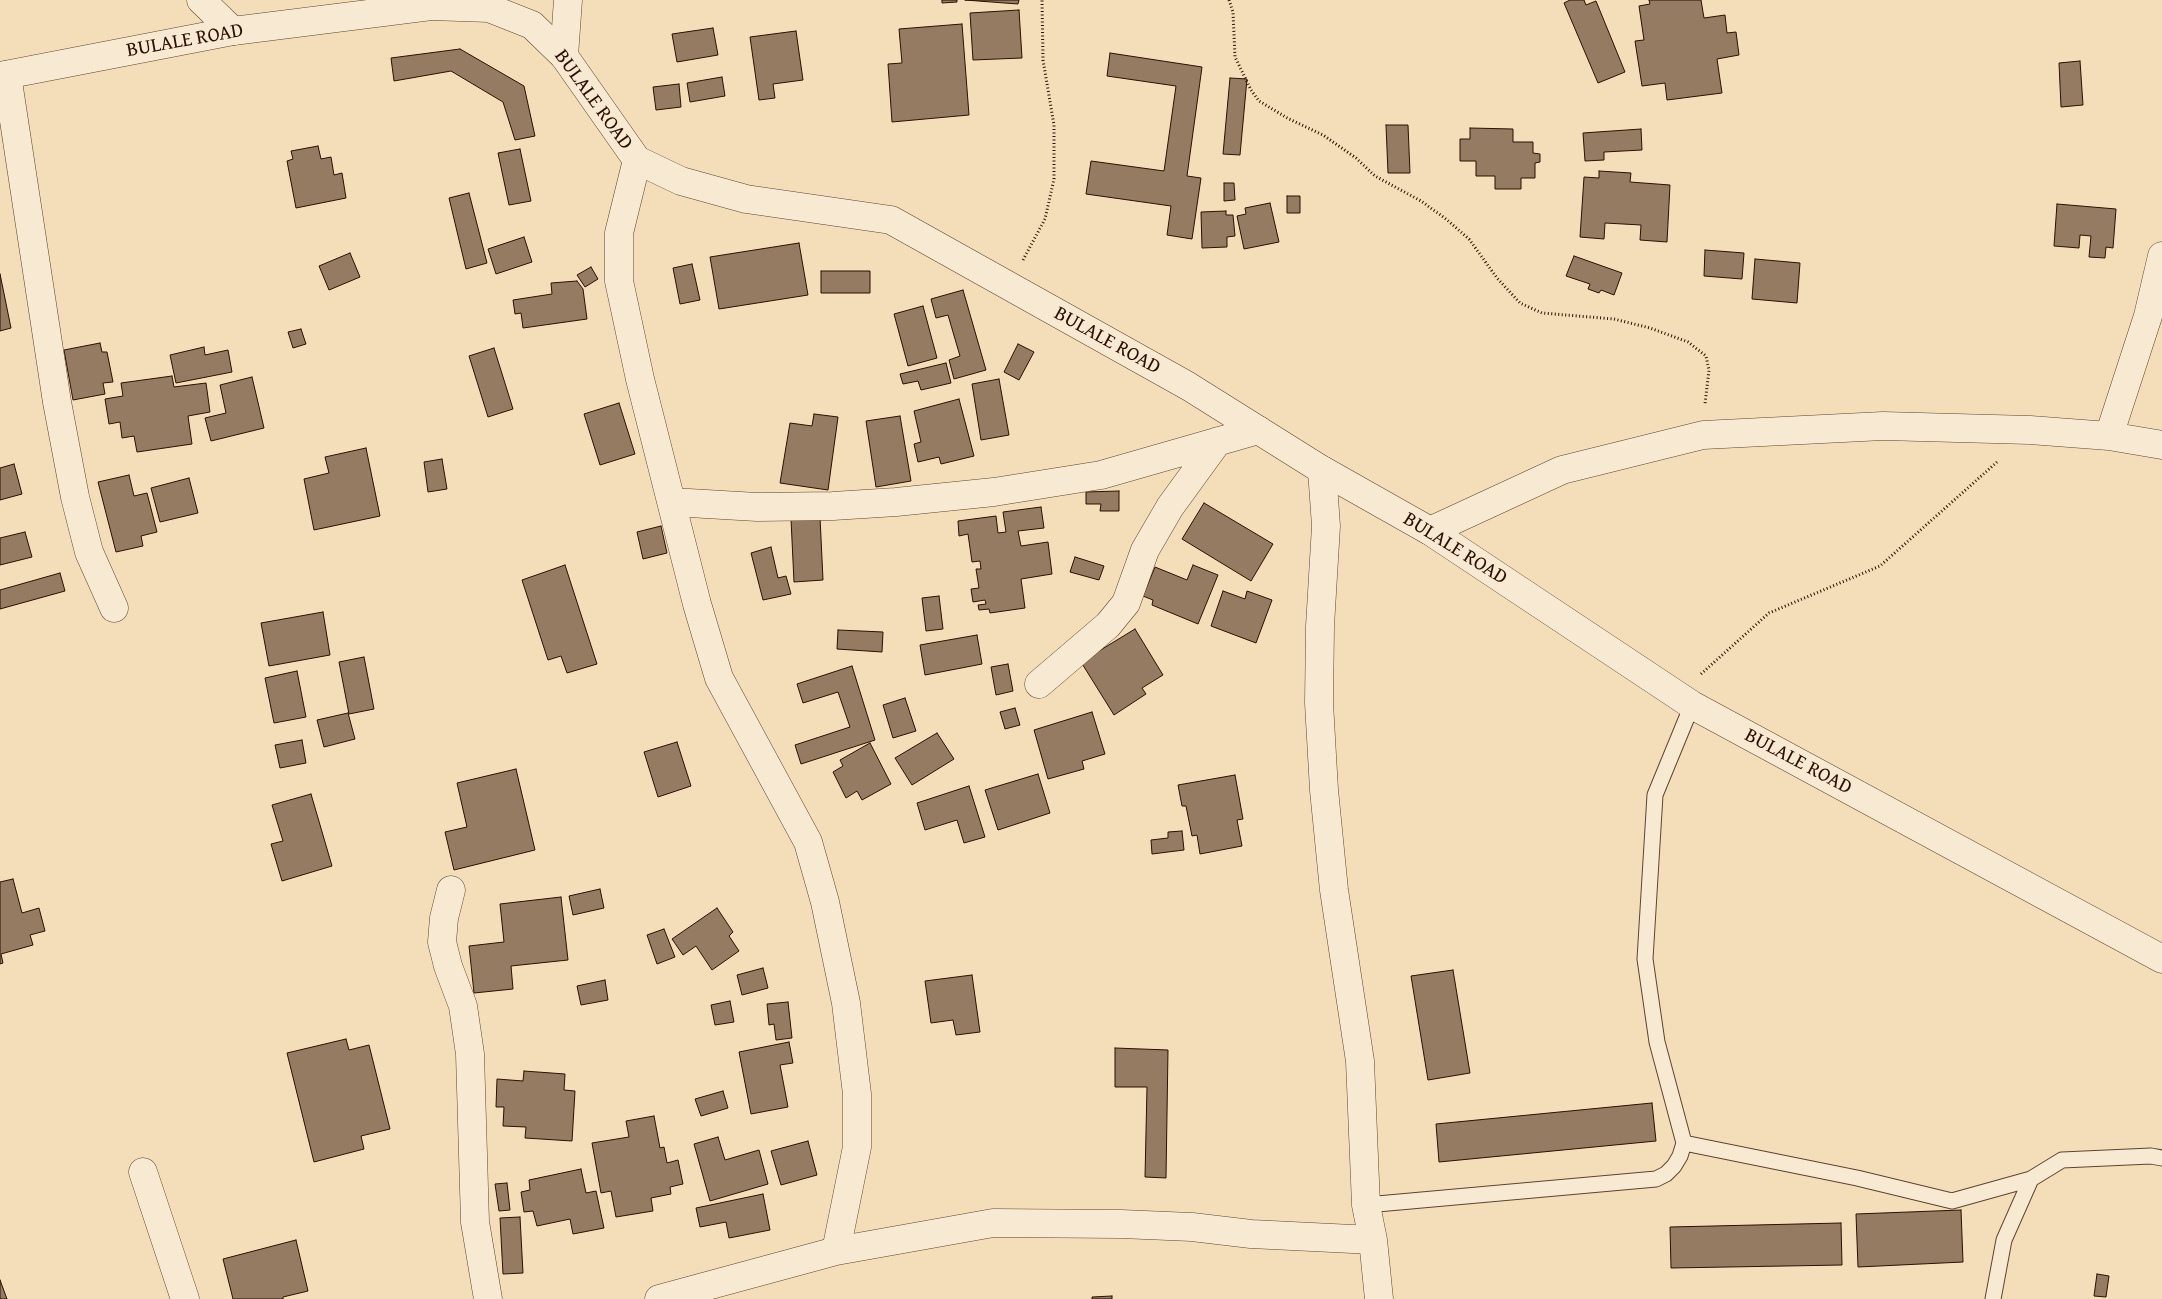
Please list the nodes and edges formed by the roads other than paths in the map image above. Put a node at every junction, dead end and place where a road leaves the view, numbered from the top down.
1 (201, 0) edge
2 (568, 0) edge
3 (233, 31) junction
4 (564, 56) junction
5 (4, 76) edge
6 (636, 160) junction
7 (2162, 256) edge
8 (1258, 430) junction
9 (2109, 436) junction
10 (1218, 441) junction
11 (2162, 445) edge
12 (1322, 470) junction
13 (672, 502) junction
14 (1430, 531) junction
15 (114, 608) dead end
16 (1039, 684) dead end
17 (1685, 700) junction
18 (451, 890) dead end
19 (2162, 959) edge
20 (1684, 1143) junction
21 (2162, 1158) edge
22 (143, 1172) dead end
23 (2031, 1179) junction
24 (1366, 1205) junction
25 (1373, 1240) junction
26 (836, 1251) junction
27 (185, 1299) edge
28 (488, 1299) edge
29 (660, 1299) edge
30 (1379, 1299) edge
31 (1992, 1299) edge

1 - 3 street
2 - 4 street
3 - 4 street, BULALE ROAD
3 - 5 street, BULALE ROAD
4 - 6 street, BULALE ROAD
5 - 15 street
6 - 8 street, BULALE ROAD
6 - 13 street
7 - 9 street
8 - 10 street
8 - 12 street, BULALE ROAD
9 - 11 street
9 - 14 street
10 - 13 street
10 - 16 street
12 - 14 street, BULALE ROAD
12 - 24 street
13 - 26 street
14 - 17 street, BULALE ROAD
17 - 19 street, BULALE ROAD
17 - 20 lane
18 - 28 street
20 - 23 lane
20 - 24 lane
21 - 23 lane
22 - 27 street
23 - 31 lane
24 - 25 street
25 - 26 street
25 - 30 street
26 - 29 street

